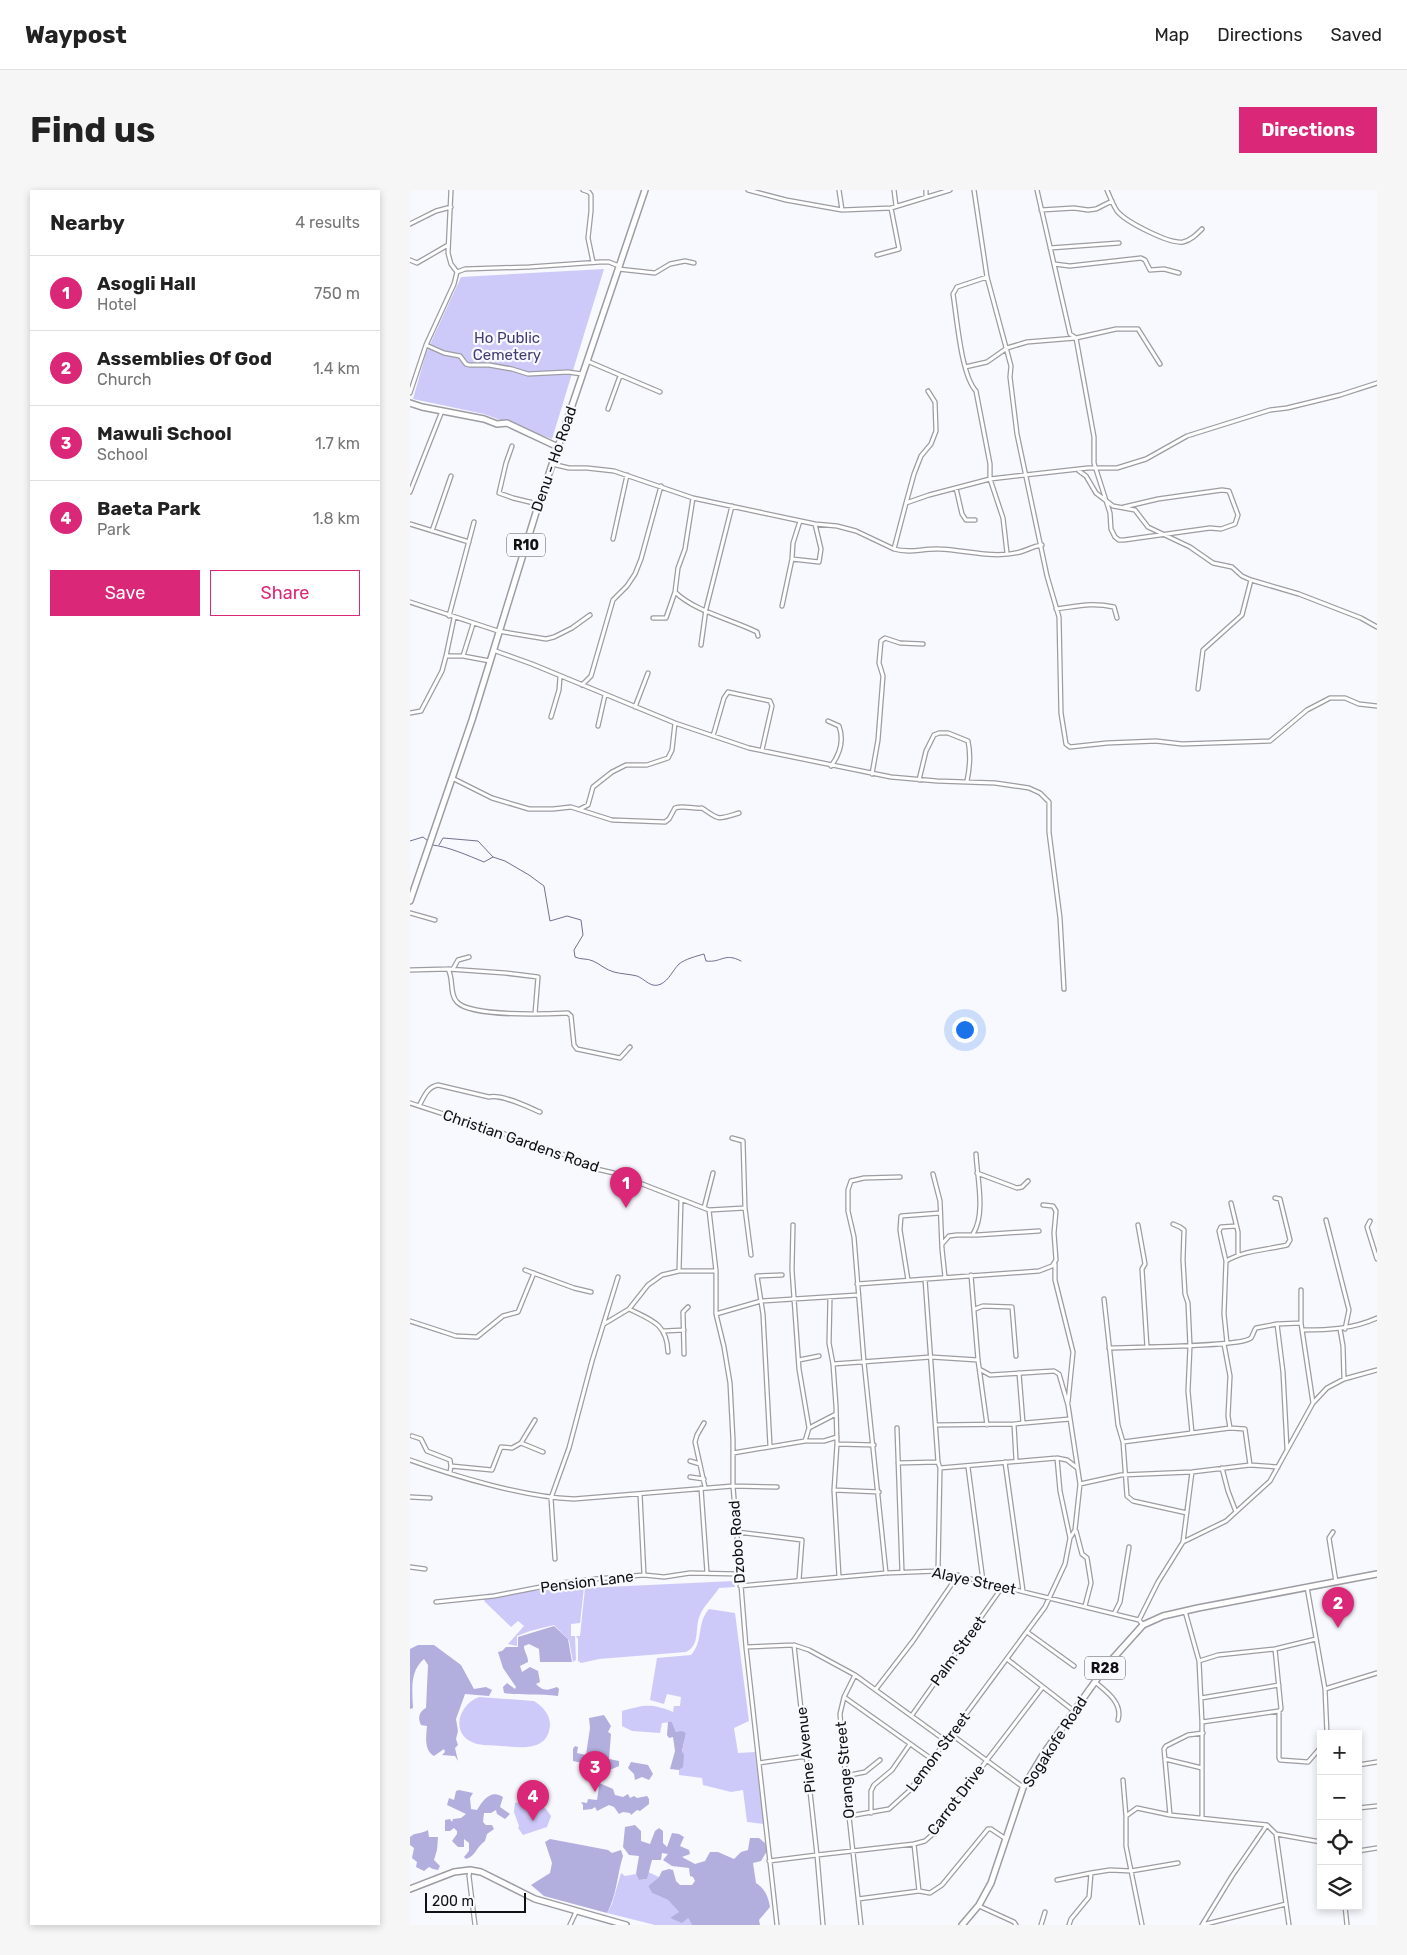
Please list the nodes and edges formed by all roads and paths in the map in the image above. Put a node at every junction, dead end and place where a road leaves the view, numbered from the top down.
1 (451, 190) edge
2 (584, 190) edge
3 (645, 190) edge
4 (748, 190) edge
5 (839, 190) edge
6 (894, 190) edge
7 (926, 190) edge
8 (950, 190) edge
9 (974, 190) edge
10 (1036, 190) edge
11 (1107, 190) edge
12 (758, 192) edge
13 (926, 196) junction
14 (1112, 202) junction
15 (450, 206) junction
16 (896, 206) junction
17 (892, 208) junction
18 (842, 210) junction
19 (1041, 210) junction
20 (410, 224) edge
21 (1202, 229) dead end
22 (1119, 243) dead end
23 (449, 245) junction
24 (1050, 248) junction
25 (877, 255) dead end
26 (410, 260) edge
27 (592, 262) junction
28 (694, 263) dead end
29 (1054, 264) junction
30 (619, 267) junction
31 (457, 272) junction
32 (1179, 273) dead end
33 (987, 277) junction
34 (1076, 338) junction
35 (426, 345) junction
36 (1006, 348) junction
37 (587, 361) junction
38 (1160, 364) dead end
39 (965, 366) junction
40 (582, 374) junction
41 (620, 376) junction
42 (1377, 383) edge
43 (928, 390) dead end
44 (410, 392) edge
45 (660, 392) dead end
46 (410, 403) edge
47 (608, 409) dead end
48 (442, 411) junction
49 (512, 446) dead end
50 (558, 447) junction
51 (552, 464) junction
52 (1097, 468) junction
53 (1079, 470) junction
54 (1027, 474) junction
55 (626, 475) junction
56 (451, 476) dead end
57 (990, 479) junction
58 (661, 486) junction
59 (956, 488) junction
60 (410, 492) edge
61 (693, 498) junction
62 (1106, 499) junction
63 (906, 503) junction
64 (539, 504) junction
65 (732, 506) junction
66 (1124, 507) junction
67 (975, 520) dead end
68 (800, 521) junction
69 (474, 522) dead end
70 (410, 524) edge
71 (815, 524) junction
72 (432, 531) junction
73 (1164, 534) junction
74 (613, 539) dead end
75 (468, 542) junction
76 (1042, 545) junction
77 (894, 549) junction
78 (1007, 553) junction
79 (792, 559) junction
80 (1250, 580) junction
81 (676, 592) junction
82 (410, 602) edge
83 (782, 606) dead end
84 (706, 609) junction
85 (1056, 609) junction
86 (590, 615) dead end
87 (448, 616) junction
88 (454, 618) junction
89 (653, 618) dead end
90 (1117, 618) dead end
91 (473, 624) junction
92 (1377, 627) edge
93 (498, 631) junction
94 (758, 636) dead end
95 (923, 644) dead end
96 (701, 645) dead end
97 (493, 650) junction
98 (446, 656) junction
99 (463, 656) junction
100 (490, 661) junction
101 (648, 673) dead end
102 (560, 677) junction
103 (582, 685) junction
104 (1198, 689) dead end
105 (605, 695) junction
106 (1377, 706) edge
107 (635, 707) junction
108 (410, 713) edge
109 (551, 717) dead end
110 (828, 720) dead end
111 (675, 723) junction
112 (598, 726) dead end
113 (712, 736) junction
114 (762, 750) junction
115 (831, 766) junction
116 (872, 774) junction
117 (452, 778) junction
118 (919, 780) junction
119 (967, 781) junction
120 (579, 809) junction
121 (738, 813) dead end
122 (410, 901) edge
123 (410, 913) edge
124 (435, 920) dead end
125 (469, 957) dead end
126 (448, 969) junction
127 (453, 969) junction
128 (410, 970) edge
129 (1064, 989) dead end
130 (535, 1014) junction
131 (630, 1047) dead end
132 (410, 1103) edge
133 (419, 1106) junction
134 (540, 1112) dead end
135 (732, 1138) dead end
136 (976, 1154) dead end
137 (713, 1173) dead end
138 (977, 1173) junction
139 (933, 1174) dead end
140 (900, 1177) dead end
141 (1028, 1181) dead end
142 (1274, 1198) dead end
143 (681, 1200) junction
144 (1231, 1203) dead end
145 (1043, 1205) dead end
146 (704, 1208) junction
147 (745, 1208) junction
148 (709, 1210) junction
149 (940, 1213) junction
150 (1326, 1220) dead end
151 (1370, 1221) dead end
152 (1173, 1224) dead end
153 (793, 1225) dead end
154 (1138, 1225) dead end
155 (1236, 1226) junction
156 (1039, 1231) dead end
157 (973, 1234) junction
158 (943, 1243) junction
159 (751, 1255) dead end
160 (1238, 1255) junction
161 (1377, 1256) edge
162 (1226, 1261) junction
163 (1055, 1264) junction
164 (524, 1270) dead end
165 (679, 1271) junction
166 (716, 1271) junction
167 (534, 1273) junction
168 (782, 1275) dead end
169 (971, 1276) junction
170 (618, 1277) dead end
171 (945, 1277) junction
172 (925, 1279) junction
173 (908, 1280) junction
174 (858, 1284) junction
175 (1301, 1290) dead end
176 (592, 1292) dead end
177 (858, 1294) junction
178 (830, 1297) junction
179 (1104, 1299) dead end
180 (795, 1300) junction
181 (760, 1302) junction
182 (688, 1307) dead end
183 (629, 1309) junction
184 (975, 1309) junction
185 (716, 1314) junction
186 (1377, 1318) edge
187 (410, 1321) edge
188 (1301, 1323) junction
189 (1277, 1324) junction
190 (604, 1325) junction
191 (1343, 1329) junction
192 (684, 1330) junction
193 (1303, 1330) junction
194 (664, 1331) junction
195 (1226, 1343) junction
196 (1190, 1346) junction
197 (1147, 1347) junction
198 (1110, 1348) junction
199 (668, 1352) dead end
200 (684, 1354) dead end
201 (819, 1356) dead end
202 (931, 1356) junction
203 (1016, 1356) dead end
204 (799, 1360) junction
205 (978, 1360) junction
206 (864, 1362) junction
207 (833, 1364) junction
208 (981, 1370) junction
209 (1377, 1370) edge
210 (1019, 1373) junction
211 (1344, 1379) junction
212 (1313, 1403) junction
213 (1068, 1405) junction
214 (836, 1414) junction
215 (1070, 1419) junction
216 (535, 1420) dead end
217 (704, 1422) dead end
218 (1023, 1423) junction
219 (1014, 1424) junction
220 (936, 1425) junction
221 (987, 1425) junction
222 (809, 1428) junction
223 (897, 1428) dead end
224 (1230, 1428) junction
225 (1192, 1433) junction
226 (412, 1436) dead end
227 (837, 1437) junction
228 (805, 1442) junction
229 (1123, 1442) junction
230 (521, 1443) junction
231 (837, 1444) junction
232 (874, 1445) junction
233 (770, 1446) junction
234 (1287, 1451) junction
235 (543, 1452) dead end
236 (733, 1453) junction
237 (1057, 1458) junction
238 (410, 1460) edge
239 (1016, 1460) junction
240 (690, 1461) dead end
241 (938, 1462) junction
242 (1005, 1462) junction
243 (898, 1463) junction
244 (701, 1464) junction
245 (1250, 1465) junction
246 (452, 1466) junction
247 (968, 1466) junction
248 (1278, 1467) junction
249 (940, 1468) junction
250 (1076, 1468) junction
251 (1222, 1468) junction
252 (450, 1472) junction
253 (1192, 1472) junction
254 (1126, 1475) junction
255 (690, 1477) dead end
256 (704, 1479) junction
257 (1080, 1484) junction
258 (733, 1486) junction
259 (777, 1487) dead end
260 (703, 1488) junction
261 (834, 1490) junction
262 (879, 1492) junction
263 (640, 1494) junction
264 (410, 1497) edge
265 (430, 1498) dead end
266 (551, 1498) junction
267 (1187, 1512) junction
268 (1236, 1512) junction
269 (1075, 1530) junction
270 (737, 1532) junction
271 (1333, 1532) dead end
272 (1070, 1538) junction
273 (1183, 1542) junction
274 (1129, 1547) dead end
275 (555, 1558) dead end
276 (410, 1567) edge
277 (425, 1569) dead end
278 (938, 1570) junction
279 (707, 1572) junction
280 (902, 1572) junction
281 (886, 1573) junction
282 (739, 1574) junction
283 (1377, 1574) edge
284 (644, 1575) junction
285 (958, 1575) junction
286 (840, 1577) junction
287 (799, 1580) junction
288 (983, 1582) junction
289 (1336, 1582) junction
290 (740, 1586) junction
291 (1003, 1586) junction
292 (1307, 1586) junction
293 (1023, 1591) junction
294 (1050, 1598) junction
295 (436, 1602) dead end
296 (1085, 1606) junction
297 (1185, 1611) junction
298 (1114, 1614) junction
299 (1141, 1622) junction
300 (1027, 1632) junction
301 (1316, 1639) junction
302 (794, 1645) junction
303 (746, 1647) junction
304 (1275, 1649) junction
305 (1007, 1659) junction
306 (1198, 1661) junction
307 (1074, 1666) dead end
308 (855, 1674) junction
309 (1377, 1674) edge
310 (1095, 1682) junction
311 (1279, 1685) junction
312 (1042, 1688) junction
313 (876, 1689) junction
314 (1325, 1689) junction
315 (844, 1697) junction
316 (1201, 1698) junction
317 (1074, 1711) junction
318 (1279, 1711) junction
319 (912, 1715) junction
320 (1118, 1720) dead end
321 (1202, 1722) junction
322 (1327, 1730) edge
323 (1203, 1733) junction
324 (952, 1735) junction
325 (946, 1741) junction
326 (910, 1744) junction
327 (1317, 1752) edge
328 (807, 1756) junction
329 (1165, 1759) junction
330 (880, 1760) dead end
331 (933, 1760) junction
332 (987, 1760) junction
333 (1377, 1762) edge
334 (759, 1763) junction
335 (1362, 1765) edge
336 (1202, 1768) junction
337 (845, 1776) junction
338 (1123, 1780) dead end
339 (1023, 1788) junction
340 (1377, 1806) edge
341 (1362, 1808) edge
342 (871, 1813) junction
343 (1170, 1815) junction
344 (849, 1816) junction
345 (1126, 1816) junction
346 (1202, 1818) junction
347 (1268, 1825) junction
348 (1276, 1834) junction
349 (1007, 1839) junction
350 (1317, 1841) edge
351 (914, 1844) junction
352 (1377, 1848) edge
353 (1362, 1850) edge
354 (852, 1851) junction
355 (817, 1855) junction
356 (769, 1860) junction
357 (1178, 1863) dead end
358 (470, 1870) junction
359 (1130, 1871) junction
360 (1091, 1872) junction
361 (1057, 1880) dead end
362 (410, 1889) edge
363 (919, 1891) junction
364 (858, 1899) junction
365 (1286, 1904) junction
366 (979, 1906) junction
367 (1345, 1910) edge
368 (576, 1912) junction
369 (1045, 1912) dead end
370 (475, 1925) edge
371 (570, 1925) edge
372 (626, 1925) edge
373 (778, 1925) edge
374 (823, 1925) edge
375 (861, 1925) edge
376 (962, 1925) edge
377 (1016, 1925) edge
378 (1041, 1925) edge
379 (1069, 1925) edge
380 (1142, 1925) edge
381 (1202, 1925) edge
382 (1289, 1925) edge
383 (1347, 1925) edge

1 - 15 street
2 - 27 street
3 - 30 main road, Denu - Ho Road / R10
4 - 12 street
5 - 18 street
6 - 16 street
7 - 13 street
8 - 13 street
9 - 33 street
10 - 19 street
11 - 14 street
12 - 18 street
13 - 16 street
14 - 19 street
14 - 21 street
15 - 20 street
15 - 23 street
16 - 17 street
17 - 18 street
17 - 25 street
19 - 24 street
22 - 24 street
23 - 26 street
23 - 31 street
24 - 29 street
27 - 30 street
27 - 31 street
28 - 30 street
29 - 32 street
29 - 34 street
30 - 37 main road, Denu - Ho Road / R10
31 - 35 street
33 - 36 street
33 - 39 street
34 - 36 street
34 - 38 street
34 - 52 street
35 - 40 street
35 - 44 street
36 - 39 street
36 - 54 street
37 - 40 main road, Denu - Ho Road / R10
37 - 41 street
39 - 57 street
40 - 50 main road, Denu - Ho Road / R10
41 - 45 street
41 - 47 street
42 - 52 street
43 - 63 street
46 - 48 main road
48 - 50 main road
48 - 60 street
49 - 64 street
50 - 51 main road, Denu - Ho Road / R10
51 - 55 street
51 - 64 main road, Denu - Ho Road / R10
52 - 53 street
52 - 62 street
53 - 54 street
53 - 62 street
54 - 57 street
54 - 76 street
55 - 58 street
55 - 74 street
56 - 72 street
57 - 59 street
57 - 78 street
58 - 61 street
58 - 103 street
59 - 63 street
59 - 67 street
61 - 65 street
61 - 81 street
62 - 66 street
62 - 73 street
63 - 77 street
64 - 93 main road, Denu - Ho Road / R10
65 - 68 street
65 - 84 street
66 - 73 street
66 - 73 street
68 - 71 street
68 - 79 street
69 - 75 street
70 - 72 street
71 - 77 street
71 - 79 street
72 - 75 street
73 - 80 street
75 - 87 street
76 - 78 street
76 - 85 street
77 - 78 street
79 - 83 street
80 - 92 street
80 - 104 street
81 - 84 street
81 - 89 street
82 - 87 street
84 - 94 street
84 - 96 street
85 - 90 street
85 - 106 street
86 - 93 street
87 - 88 street
88 - 91 street
88 - 98 street
91 - 93 street
91 - 99 street
93 - 97 main road, Denu - Ho Road / R10
95 - 116 street
97 - 100 main road, Denu - Ho Road / R10
97 - 102 street
98 - 99 street
98 - 108 street
99 - 100 street
100 - 117 main road, Denu - Ho Road / R10
101 - 107 street
102 - 103 street
102 - 109 street
103 - 105 street
105 - 107 street
105 - 112 street
107 - 111 street
110 - 115 street
111 - 113 street
111 - 120 street
113 - 114 street
113 - 114 street
114 - 115 street
115 - 116 street
116 - 118 street
117 - 120 street
117 - 122 main road, Denu - Ho Road / R10
118 - 119 street
118 - 119 street
119 - 129 street
120 - 121 street
123 - 124 street
125 - 127 street
126 - 127 street
126 - 128 street
126 - 130 street
127 - 130 street
130 - 131 street
132 - 133 street, Christian Gardens Road
133 - 134 street
133 - 143 street, Christian Gardens Road
135 - 147 street
136 - 138 street
137 - 146 street
138 - 141 street
138 - 157 street
139 - 149 street
140 - 174 street
142 - 160 street
143 - 146 street, Christian Gardens Road
143 - 165 street
144 - 155 street
145 - 163 street
146 - 148 street, Christian Gardens Road
147 - 148 street, Christian Gardens Road
147 - 159 street
148 - 166 street
149 - 158 street
149 - 173 street
150 - 191 street
151 - 161 street
152 - 196 street
153 - 180 street
154 - 197 street
155 - 160 street
155 - 162 street
156 - 157 street
157 - 158 street
158 - 171 street
160 - 162 street
162 - 195 street
163 - 169 street
163 - 213 street
164 - 167 street
165 - 166 street
165 - 183 street
166 - 185 street
167 - 176 street
167 - 187 street
168 - 181 street
169 - 171 street
169 - 184 street
170 - 190 street
171 - 172 street
172 - 173 street
172 - 202 street
173 - 174 street
174 - 177 street
175 - 188 street
177 - 178 street
177 - 206 street
178 - 180 street
178 - 207 street
179 - 198 street
180 - 181 street
180 - 204 street
181 - 185 street
181 - 233 street
182 - 192 street
183 - 190 street
183 - 194 street
184 - 203 street
184 - 205 street
185 - 236 street
186 - 191 street
188 - 189 street
188 - 193 street
189 - 195 street
189 - 234 street
190 - 266 street
191 - 193 street
191 - 211 street
192 - 194 street
192 - 200 street
193 - 212 street
194 - 199 street
195 - 196 street
195 - 224 street
196 - 197 street
196 - 225 street
197 - 198 street
198 - 229 street
201 - 204 street
202 - 205 street
202 - 206 street
202 - 220 street
204 - 222 street
205 - 208 street
206 - 207 street
206 - 232 street
207 - 214 street
208 - 210 street
208 - 221 street
209 - 211 street
210 - 213 street
210 - 218 street
211 - 212 street
212 - 234 street
213 - 215 street
214 - 222 street
214 - 227 street
215 - 218 street
215 - 250 street
216 - 230 street
217 - 244 street
218 - 219 street
219 - 221 street
219 - 239 street
220 - 221 street
220 - 241 street
222 - 228 street
223 - 243 street
224 - 225 street
224 - 245 street
225 - 229 street
226 - 246 street
227 - 228 street
227 - 231 street
228 - 233 street
229 - 254 street
230 - 235 street
230 - 246 street
231 - 232 street
231 - 261 street
232 - 262 street
233 - 236 street
234 - 248 street
236 - 258 street
237 - 239 street
237 - 250 street
237 - 272 street
238 - 252 street, Dzobo Road
239 - 242 street
240 - 244 street
241 - 243 street
241 - 249 street
242 - 247 street
242 - 293 street
243 - 280 street
244 - 256 street
245 - 248 street
245 - 251 street
246 - 252 street
247 - 249 street
247 - 288 street
248 - 268 street
249 - 278 street
250 - 257 street
251 - 253 street
251 - 268 street
252 - 266 street, Dzobo Road
253 - 254 street
253 - 267 street
254 - 257 street
254 - 267 street
255 - 256 street
256 - 260 street
257 - 269 street
258 - 259 street
258 - 260 street, Dzobo Road
258 - 270 street, Dzobo Road
260 - 263 street, Dzobo Road
260 - 279 street
261 - 262 street
261 - 286 street
262 - 281 street
263 - 266 street, Dzobo Road
263 - 284 street
264 - 265 street
266 - 275 street
267 - 273 street
268 - 273 street
269 - 272 street
269 - 296 street
270 - 282 street, Dzobo Road
270 - 287 street
271 - 289 street
272 - 294 street, Lemon Street
273 - 299 street
274 - 298 street
276 - 277 street
278 - 280 street, Alaye Street
278 - 285 street, Alaye Street
279 - 282 street, Pension Lane
279 - 284 street, Pension Lane
280 - 281 street, Alaye Street
281 - 286 street, Alaye Street
282 - 290 street, Dzobo Road
283 - 289 main road, Sogakofe Road / R28
284 - 295 street, Pension Lane
285 - 288 street, Alaye Street
285 - 313 street
286 - 287 street, Alaye Street
287 - 290 street, Alaye Street
288 - 291 street, Alaye Street
289 - 292 main road, Sogakofe Road / R28
290 - 303 street, Dzobo Road
291 - 293 street, Alaye Street
291 - 319 street, Palm Street
292 - 297 main road, Sogakofe Road / R28
292 - 301 street
293 - 294 street, Alaye Street
294 - 296 street, Alaye Street
294 - 300 street, Lemon Street
296 - 298 street, Alaye Street
297 - 299 main road, Sogakofe Road / R28
297 - 306 street
298 - 299 street, Alaye Street
299 - 310 main road, Sogakofe Road / R28
300 - 305 street, Lemon Street
300 - 307 street
301 - 304 street
301 - 314 street
302 - 303 street
302 - 308 street
302 - 328 street, Pine Avenue
303 - 334 street, Dzobo Road
304 - 306 street
304 - 311 street
305 - 312 street
305 - 324 street, Lemon Street
306 - 316 street
308 - 313 street
308 - 315 street, Orange Street
309 - 314 street
310 - 317 main road, Sogakofe Road / R28
310 - 320 street
311 - 316 street
311 - 318 street
312 - 317 street
312 - 332 street, Carrot Drive
313 - 319 street
314 - 322 street
315 - 326 street
315 - 337 street, Orange Street
316 - 321 street
317 - 339 main road, Sogakofe Road / R28
318 - 321 street
318 - 327 street
319 - 325 street
321 - 323 street
323 - 329 street
323 - 336 street
324 - 325 street, Lemon Street
324 - 332 street
325 - 331 street, Lemon Street
326 - 331 street
326 - 342 street
328 - 334 street
328 - 355 street, Pine Avenue
329 - 336 street
329 - 343 street
330 - 337 street
331 - 342 street, Lemon Street
332 - 339 street
332 - 351 street, Carrot Drive
333 - 335 street
334 - 356 street, Dzobo Road
336 - 346 street
337 - 344 street, Orange Street
338 - 345 street
339 - 349 main road, Sogakofe Road / R28
340 - 341 street
342 - 344 street, Lemon Street
343 - 345 street
343 - 346 street
344 - 354 street, Orange Street
345 - 359 street
346 - 347 street
347 - 348 street
347 - 381 street
348 - 350 street
348 - 365 street
349 - 363 street
349 - 366 main road, Sogakofe Road / R28
351 - 354 street
351 - 363 street, Carrot Drive
352 - 353 street
354 - 355 street
354 - 364 street, Orange Street
355 - 356 street
355 - 374 street, Pine Avenue
356 - 373 street, Dzobo Road
357 - 359 street
358 - 362 main road
358 - 368 main road
358 - 370 street
359 - 360 street
359 - 380 street
360 - 361 street
360 - 379 street
363 - 364 street
364 - 375 street, Orange Street
365 - 381 street
365 - 382 street
366 - 376 main road, Sogakofe Road / R28
366 - 377 street
367 - 383 street
368 - 371 street
368 - 372 main road
369 - 378 street

